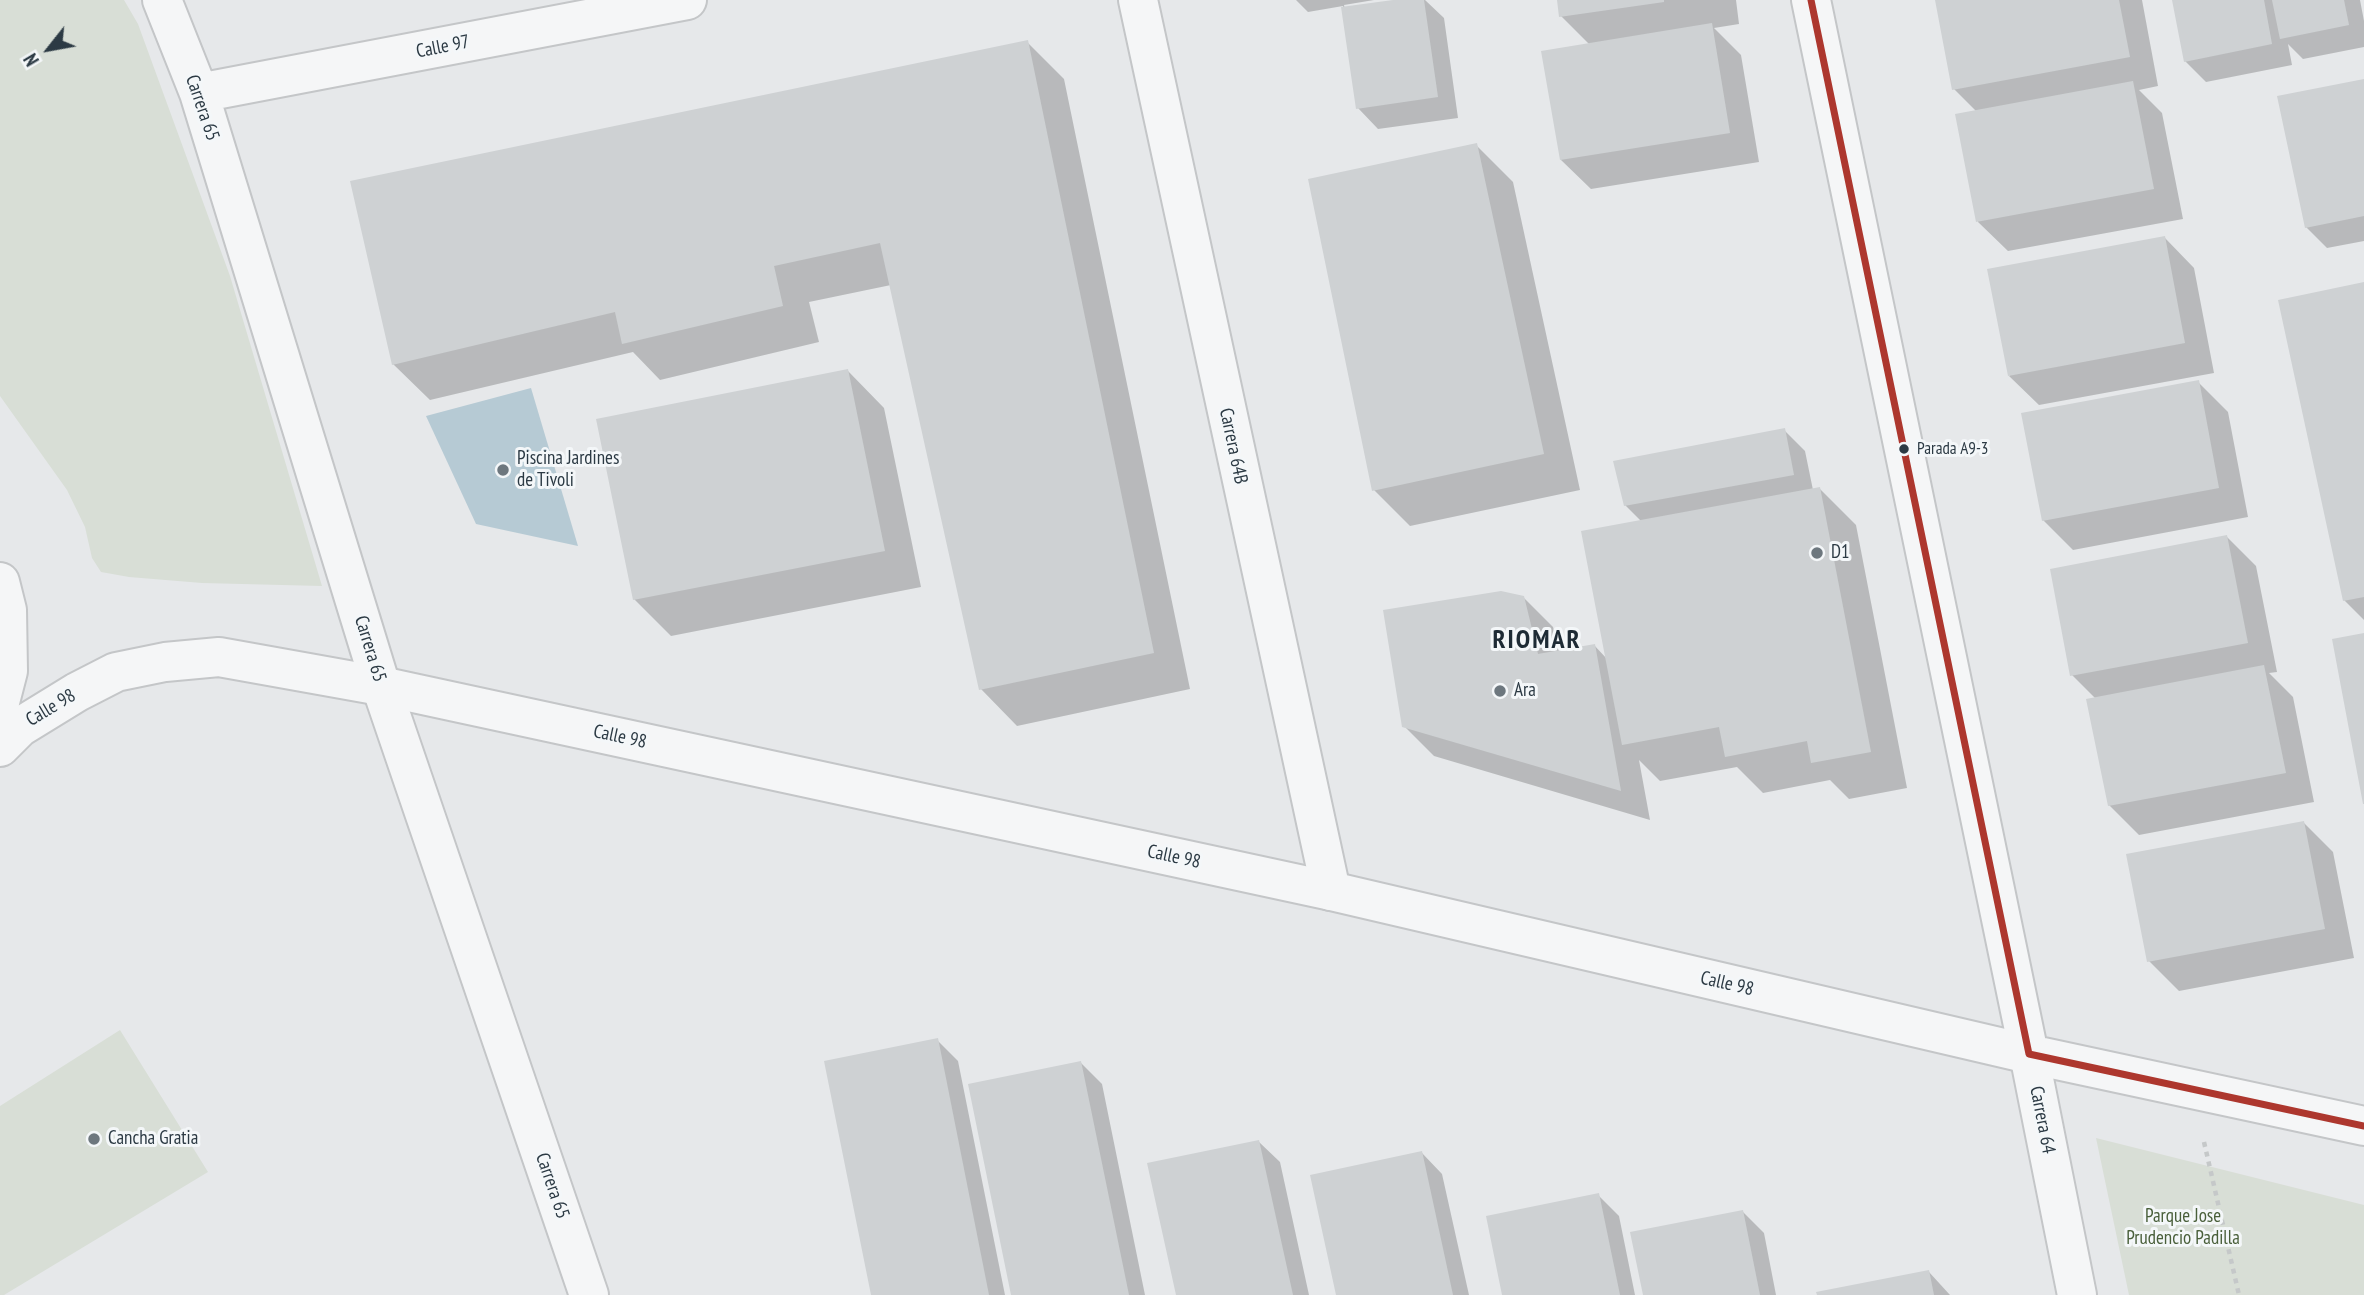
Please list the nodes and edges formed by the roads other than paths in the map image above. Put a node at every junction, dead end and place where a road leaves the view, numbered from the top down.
1 (162, 0) edge
2 (687, 0) edge
3 (1138, 0) edge
4 (1811, 0) edge
5 (199, 93) junction
6 (0, 582) edge
7 (381, 685) junction
8 (0, 702) edge
9 (0, 747) edge
10 (1331, 891) junction
11 (2029, 1054) junction
12 (2364, 1126) edge
13 (589, 1295) edge
14 (2077, 1295) edge

1 - 5 street, Carrera 65
2 - 5 street, Calle 97
3 - 10 street, Carrera 64B
4 - 11 street, Carrera 64
5 - 7 street, Carrera 65
6 - 8 street
7 - 9 street, Calle 98
7 - 10 street, Calle 98
7 - 13 street, Carrera 65
10 - 11 street, Calle 98
11 - 12 street, Calle 98
11 - 14 street, Carrera 64

